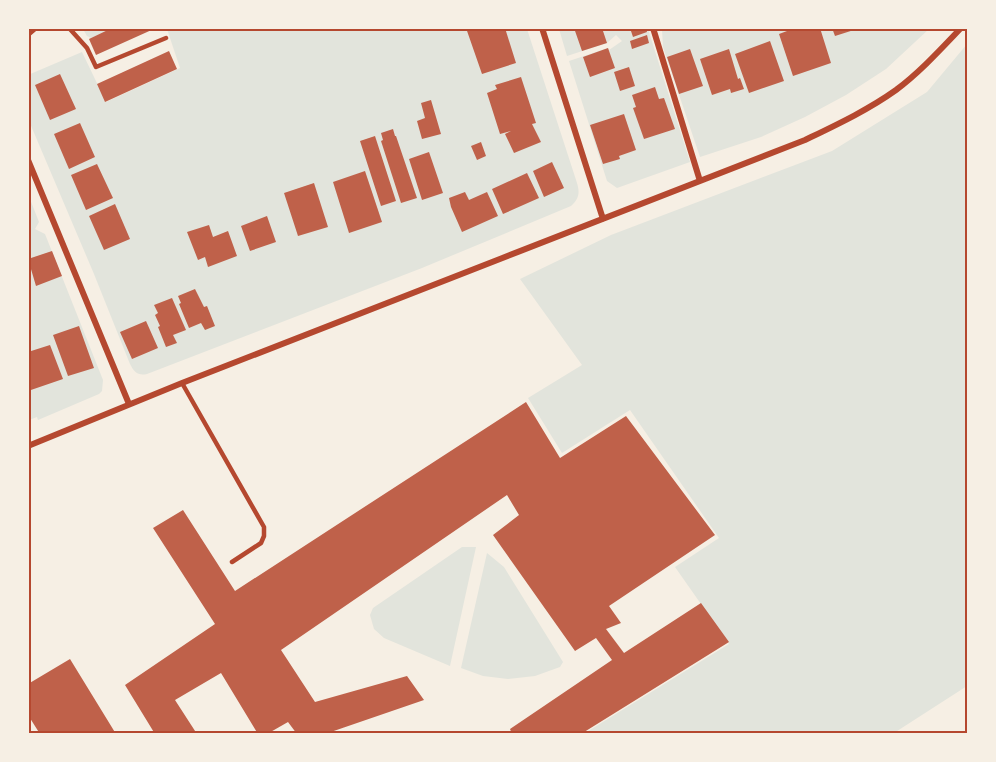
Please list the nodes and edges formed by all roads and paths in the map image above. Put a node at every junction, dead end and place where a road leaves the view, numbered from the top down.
1 (35, 28) edge
2 (69, 28) edge
3 (542, 28) edge
4 (653, 28) edge
5 (961, 28) edge
6 (28, 34) edge
7 (166, 38) dead end
8 (28, 160) edge
9 (700, 181) junction
10 (603, 219) junction
11 (182, 383) junction
12 (129, 404) junction
13 (28, 446) edge
14 (232, 562) dead end

1 - 6 street
2 - 7 lane
3 - 10 street
4 - 9 street
5 - 9 street
8 - 12 street
9 - 10 street
10 - 11 street
11 - 12 street
11 - 14 lane
12 - 13 street

